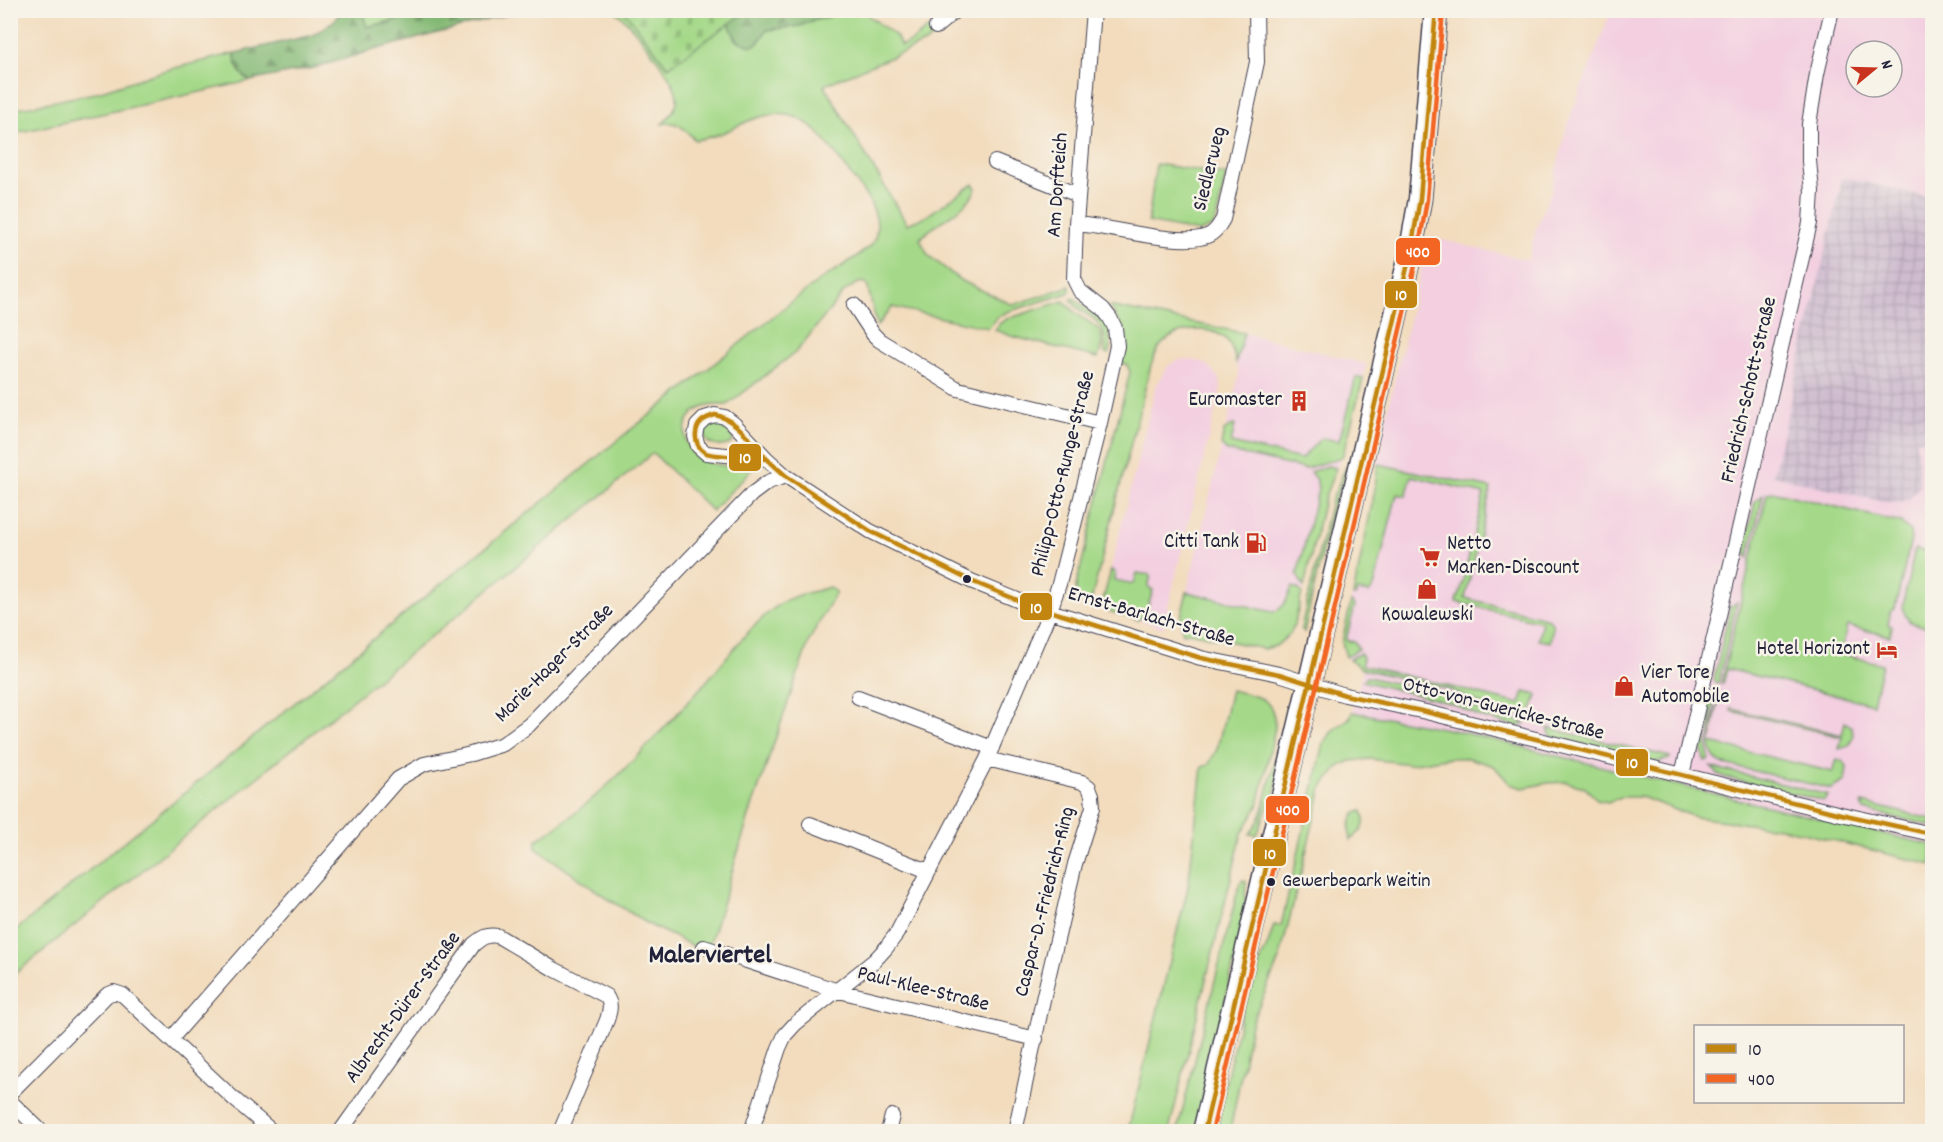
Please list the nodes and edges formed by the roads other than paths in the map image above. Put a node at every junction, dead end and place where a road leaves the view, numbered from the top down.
1 (956, 10) edge
2 (1093, 10) edge
3 (1256, 10) edge
4 (1436, 10) edge
5 (1832, 10) edge
6 (936, 27) dead end
7 (995, 162) dead end
8 (1078, 195) junction
9 (1076, 224) junction
10 (854, 305) dead end
11 (1117, 346) joint
12 (1100, 423) junction
13 (766, 459) junction
14 (786, 476) junction
15 (1050, 611) junction
16 (1309, 683) junction
17 (858, 697) dead end
18 (989, 754) junction
19 (1682, 775) junction
20 (810, 824) dead end
21 (1932, 834) edge
22 (928, 871) junction
23 (704, 947) dead end
24 (835, 990) junction
25 (171, 1039) junction
26 (1036, 1039) junction
27 (10, 1093) edge
28 (10, 1101) edge
29 (892, 1116) dead end
30 (42, 1131) edge
31 (273, 1131) edge
32 (340, 1131) edge
33 (560, 1131) edge
34 (751, 1131) edge
35 (888, 1131) edge
36 (1015, 1131) edge
37 (1204, 1131) edge

1 - 6 street
2 - 8 street, Am Dorfteich
3 - 9 street, Siedlerweg
4 - 16 main road
5 - 19 street, Friedrich-Schott-Straße
7 - 8 street
8 - 9 street, Am Dorfteich
9 - 11 street, Am Dorfteich
10 - 12 street
11 - 12 street, Philipp-Otto-Runge-Straße
12 - 15 street, Philipp-Otto-Runge-Straße
13 - 13 street, Ernst-Barlach-Straße
13 - 14 street, Ernst-Barlach-Straße
14 - 15 street, Ernst-Barlach-Straße
14 - 25 street, Marie-Hager-Straße
15 - 16 street, Ernst-Barlach-Straße
15 - 18 street
16 - 19 street, Otto-von-Guericke-Straße
16 - 37 main road
17 - 18 street
18 - 22 street
18 - 26 street, Caspar-D.-Friedrich-Ring
19 - 21 street, Otto-von-Guericke-Straße
20 - 22 street
22 - 24 street
23 - 24 street
24 - 26 street, Paul-Klee-Straße
24 - 34 street
25 - 27 street
25 - 31 street
26 - 36 street, Caspar-D.-Friedrich-Ring
28 - 30 street
29 - 35 street
32 - 33 street, Albrecht-Dürer-Straße

